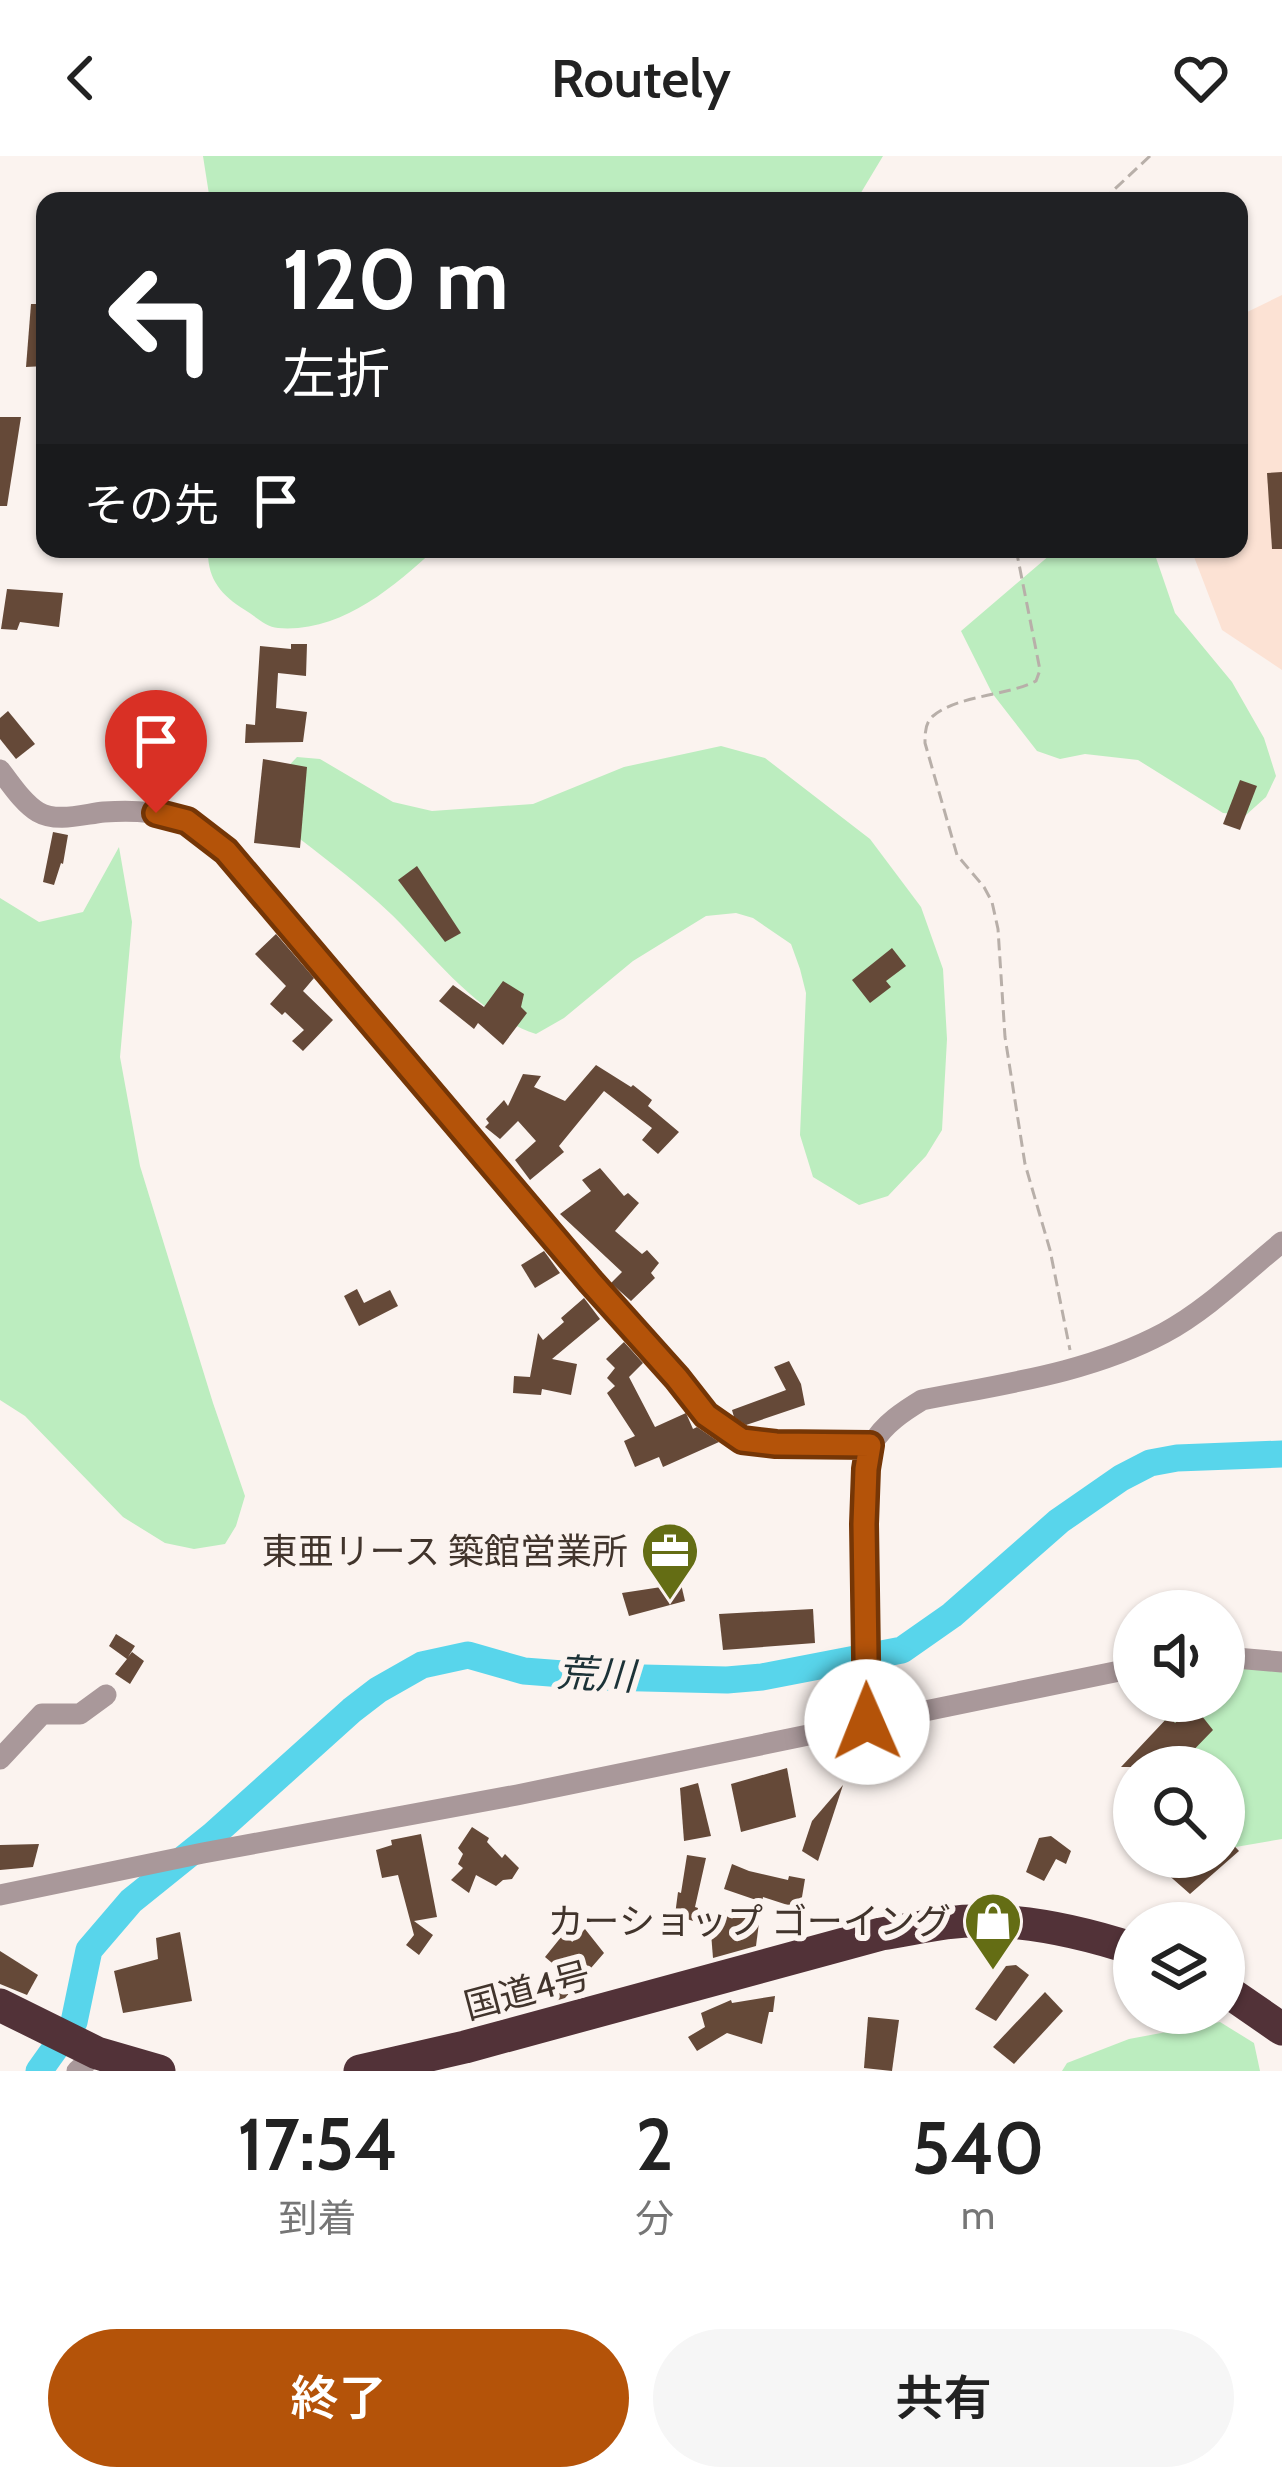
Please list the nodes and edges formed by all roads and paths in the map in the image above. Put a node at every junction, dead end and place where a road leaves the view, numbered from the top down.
1 (1150, 156) edge
2 (1112, 192) edge
3 (1018, 558) edge
4 (0, 770) edge
5 (1282, 1243) edge
6 (1074, 1369) junction
7 (870, 1445) junction
8 (1245, 1658) edge
9 (1282, 1661) edge
10 (1113, 1672) edge
11 (106, 1695) dead end
12 (867, 1722) junction
13 (0, 1760) edge
14 (0, 1895) edge
15 (1113, 1943) edge
16 (1245, 2003) edge
17 (0, 2005) edge
18 (1282, 2029) edge
19 (87, 2057) edge
20 (159, 2071) edge
21 (360, 2071) edge

1 - 2 path
3 - 6 path
4 - 7 street
5 - 6 street
6 - 7 street
7 - 12 street
8 - 9 street
10 - 12 street
11 - 13 street
12 - 14 street
15 - 21 highway, 国道4号
16 - 18 highway
17 - 19 highway
19 - 20 highway

